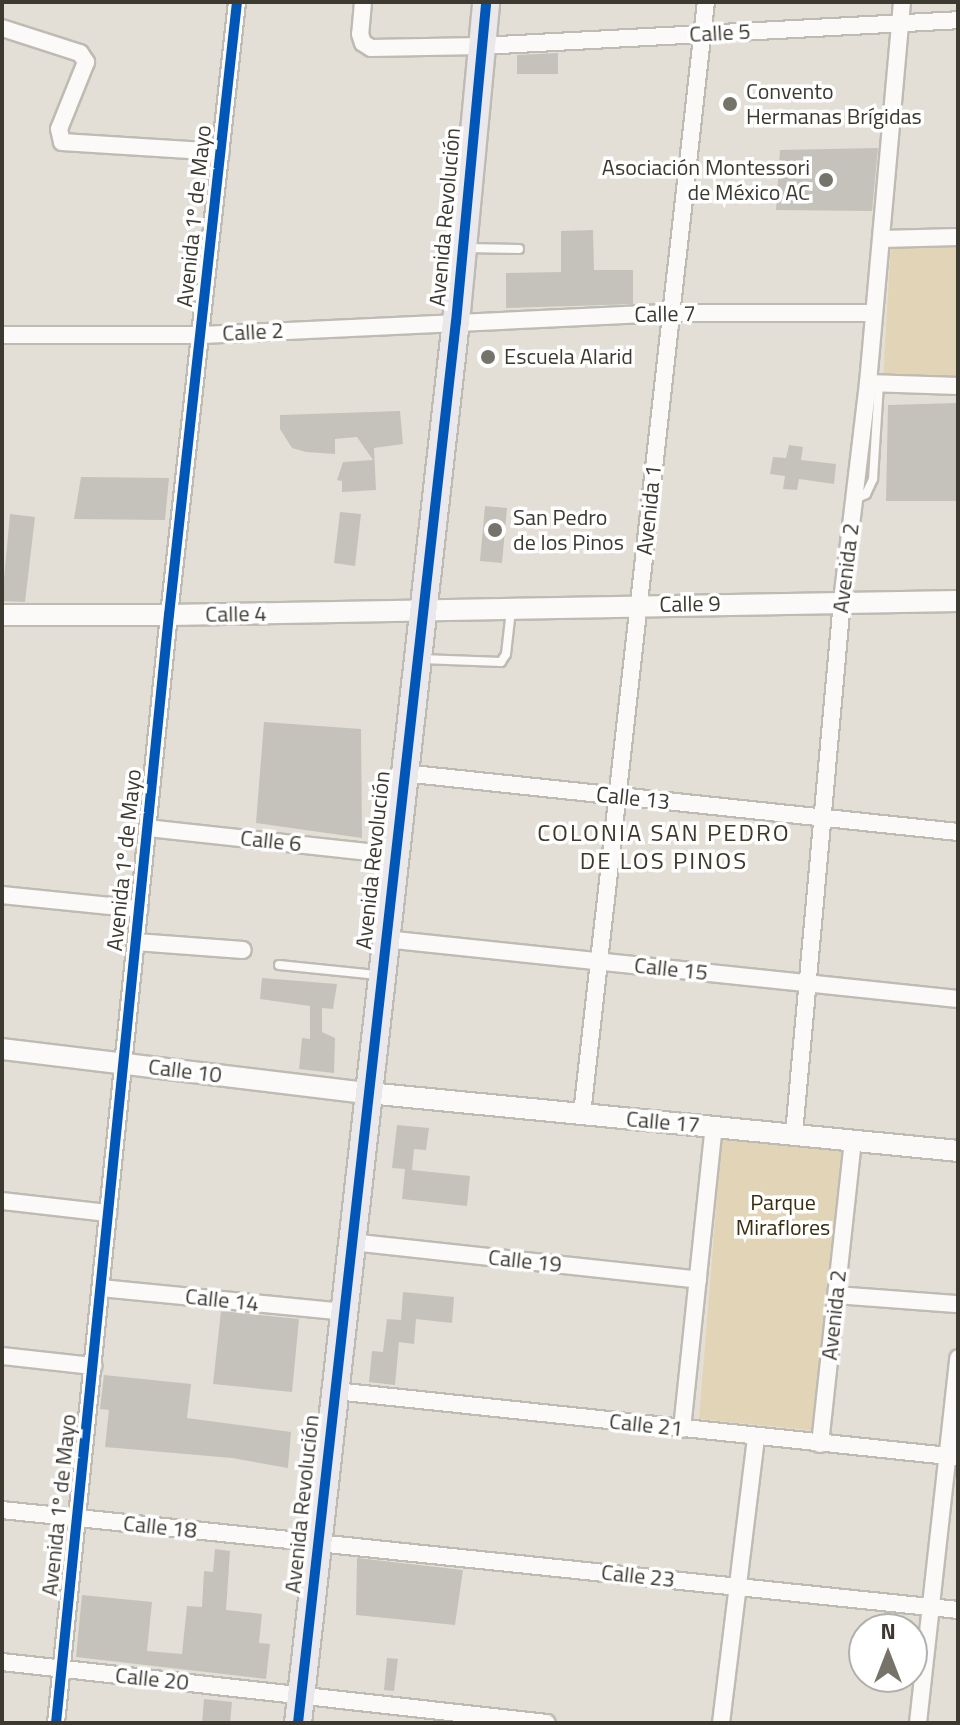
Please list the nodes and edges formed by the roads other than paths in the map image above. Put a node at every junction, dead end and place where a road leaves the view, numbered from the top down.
1 (237, 2) edge
2 (363, 2) edge
3 (486, 2) edge
4 (706, 2) edge
5 (902, 2) edge
6 (958, 20) edge
7 (901, 24) junction
8 (2, 28) edge
9 (702, 34) junction
10 (481, 46) junction
11 (221, 152) junction
12 (958, 237) edge
13 (881, 239) junction
14 (462, 248) junction
15 (519, 249) dead end
16 (671, 313) junction
17 (874, 313) junction
18 (456, 322) junction
19 (2, 335) edge
20 (202, 335) junction
21 (874, 384) junction
22 (958, 386) edge
23 (842, 601) junction
24 (958, 601) edge
25 (638, 605) junction
26 (511, 609) junction
27 (421, 611) junction
28 (2, 615) edge
29 (169, 615) junction
30 (416, 659) junction
31 (403, 773) junction
32 (617, 796) junction
33 (823, 818) junction
34 (147, 828) junction
35 (958, 832) edge
36 (394, 855) junction
37 (2, 895) edge
38 (139, 909) junction
39 (385, 939) junction
40 (136, 942) junction
41 (243, 950) dead end
42 (599, 962) junction
43 (279, 965) dead end
44 (381, 976) junction
45 (807, 984) junction
46 (958, 999) edge
47 (2, 1049) edge
48 (123, 1064) junction
49 (368, 1093) junction
50 (582, 1114) junction
51 (714, 1127) junction
52 (794, 1134) junction
53 (853, 1140) junction
54 (958, 1151) edge
55 (2, 1201) edge
56 (108, 1213) junction
57 (351, 1242) junction
58 (698, 1280) junction
59 (101, 1288) junction
60 (837, 1295) junction
61 (958, 1304) edge
62 (344, 1312) junction
63 (2, 1356) edge
64 (958, 1358) edge
65 (93, 1366) junction
66 (335, 1391) junction
67 (682, 1429) junction
68 (756, 1437) junction
69 (820, 1444) junction
70 (952, 1456) edge
71 (2, 1510) edge
72 (77, 1518) junction
73 (318, 1544) junction
74 (740, 1586) junction
75 (932, 1608) junction
76 (958, 1610) edge
77 (2, 1662) edge
78 (62, 1669) junction
79 (301, 1696) junction
80 (56, 1723) edge
81 (298, 1723) edge
82 (547, 1723) edge
83 (721, 1723) edge
84 (918, 1723) edge

1 - 11 street, Avenida 1º de Mayo
2 - 10 street, Calle 5
3 - 10 main road, Avenida Revolución
4 - 9 street, Avenida 1
5 - 7 street, Avenida 2
6 - 7 street, Calle 5
7 - 9 street, Calle 5
7 - 13 street, Avenida 2
8 - 11 street
9 - 10 street, Calle 5
9 - 16 street, Avenida 1
10 - 14 main road, Avenida Revolución
11 - 20 street, Avenida 1º de Mayo
12 - 13 street
13 - 17 street, Avenida 2
14 - 15 lane
14 - 18 main road, Avenida Revolución
16 - 17 street, Calle 7
16 - 18 street, Calle 7
16 - 25 street, Avenida 1
17 - 21 street, Avenida 2
18 - 20 street, Calle 2
18 - 27 main road, Avenida Revolución
19 - 20 street, Calle 2
20 - 29 street, Avenida 1º de Mayo
21 - 22 street
21 - 23 street, Avenida 2
23 - 24 street, Calle 9
23 - 25 street, Calle 9
23 - 33 street, Avenida 2
25 - 26 street, Calle 9
25 - 32 street, Avenida 1
26 - 27 street, Calle 9
26 - 30 lane
27 - 29 street, Calle 4
27 - 30 main road, Avenida Revolución
28 - 29 street, Calle 4
29 - 34 street, Avenida 1º de Mayo
30 - 31 main road, Avenida Revolución
31 - 32 street, Calle 13
31 - 36 main road, Avenida Revolución
32 - 33 street, Calle 13
32 - 42 street, Avenida 1
33 - 35 street, Calle 13
33 - 45 street, Avenida 2
34 - 36 street, Calle 6
34 - 38 street, Avenida 1º de Mayo
36 - 39 main road, Avenida Revolución
37 - 38 street
38 - 40 street, Avenida 1º de Mayo
39 - 42 street, Calle 15
39 - 44 main road, Avenida Revolución
40 - 41 street
40 - 48 street, Avenida 1º de Mayo
42 - 45 street, Calle 15
42 - 50 street, Avenida 1
43 - 44 lane
44 - 49 main road, Avenida Revolución
45 - 46 street, Calle 15
45 - 52 street, Avenida 2
47 - 48 street, Calle 10
48 - 49 street, Calle 10
48 - 56 street, Avenida 1º de Mayo
49 - 50 street, Calle 17
49 - 57 main road, Avenida Revolución
50 - 51 street, Calle 17
51 - 52 street, Calle 17
51 - 58 street
52 - 53 street, Calle 17
53 - 54 street, Calle 17
53 - 60 street, Avenida 2
55 - 56 street
56 - 59 street, Avenida 1º de Mayo
57 - 58 street, Calle 19
57 - 62 main road, Avenida Revolución
58 - 67 street
59 - 62 street, Calle 14
59 - 65 street, Avenida 1º de Mayo
60 - 61 street
60 - 69 street, Avenida 2
62 - 66 main road, Avenida Revolución
63 - 65 street
64 - 70 street
65 - 72 street, Avenida 1º de Mayo
66 - 67 street, Calle 21
66 - 73 main road, Avenida Revolución
67 - 68 street, Calle 21
68 - 69 street, Calle 21
68 - 74 street
69 - 70 street, Calle 21
70 - 75 street
71 - 72 street, Calle 18
72 - 73 street, Calle 18
72 - 78 street, Avenida 1º de Mayo
73 - 74 street, Calle 23
73 - 79 main road, Avenida Revolución
74 - 75 street, Calle 23
74 - 83 street
75 - 76 street, Calle 23
75 - 84 street
77 - 78 street, Calle 20
78 - 79 street, Calle 20
78 - 80 street, Avenida 1º de Mayo
79 - 81 main road, Avenida Revolución
79 - 82 street, Calle 20

